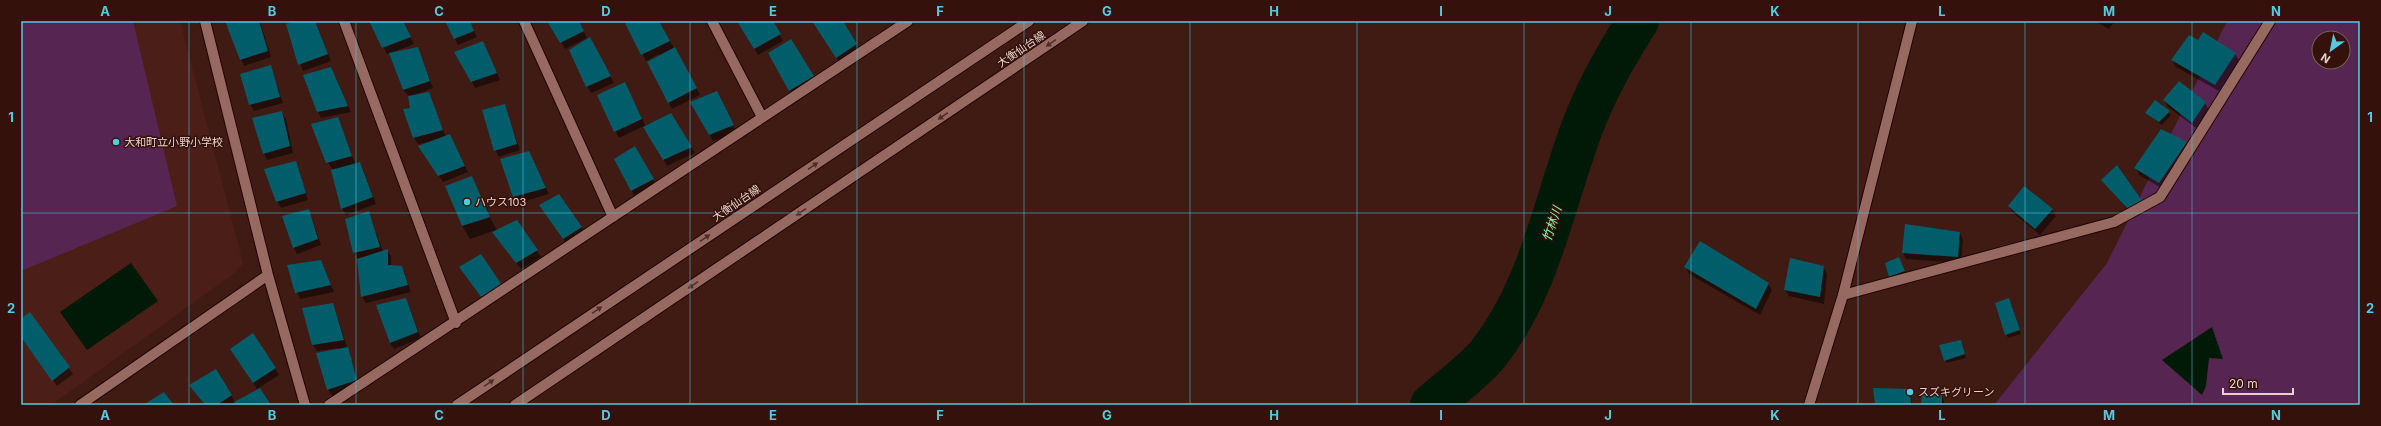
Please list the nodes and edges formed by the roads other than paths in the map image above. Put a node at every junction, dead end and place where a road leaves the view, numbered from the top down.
1 (205, 21) edge
2 (344, 21) edge
3 (524, 21) edge
4 (712, 21) edge
5 (1029, 21) edge
6 (1083, 21) edge
7 (1912, 21) edge
8 (2270, 21) edge
9 (903, 22) edge
10 (762, 117) junction
11 (613, 217) junction
12 (268, 275) junction
13 (1843, 295) junction
14 (456, 323) junction
15 (80, 405) edge
16 (306, 405) edge
17 (329, 405) edge
18 (457, 405) edge
19 (515, 405) edge
20 (1809, 405) edge

1 - 12 street
2 - 14 street
3 - 11 street
4 - 10 street
18 -> 5 street, 大衡仙台線
6 -> 19 street, 大衡仙台線
7 - 13 street
8 - 13 street
9 - 10 street
10 - 11 street
11 - 14 street
12 - 15 street
12 - 16 street
13 - 20 street
14 - 17 street

